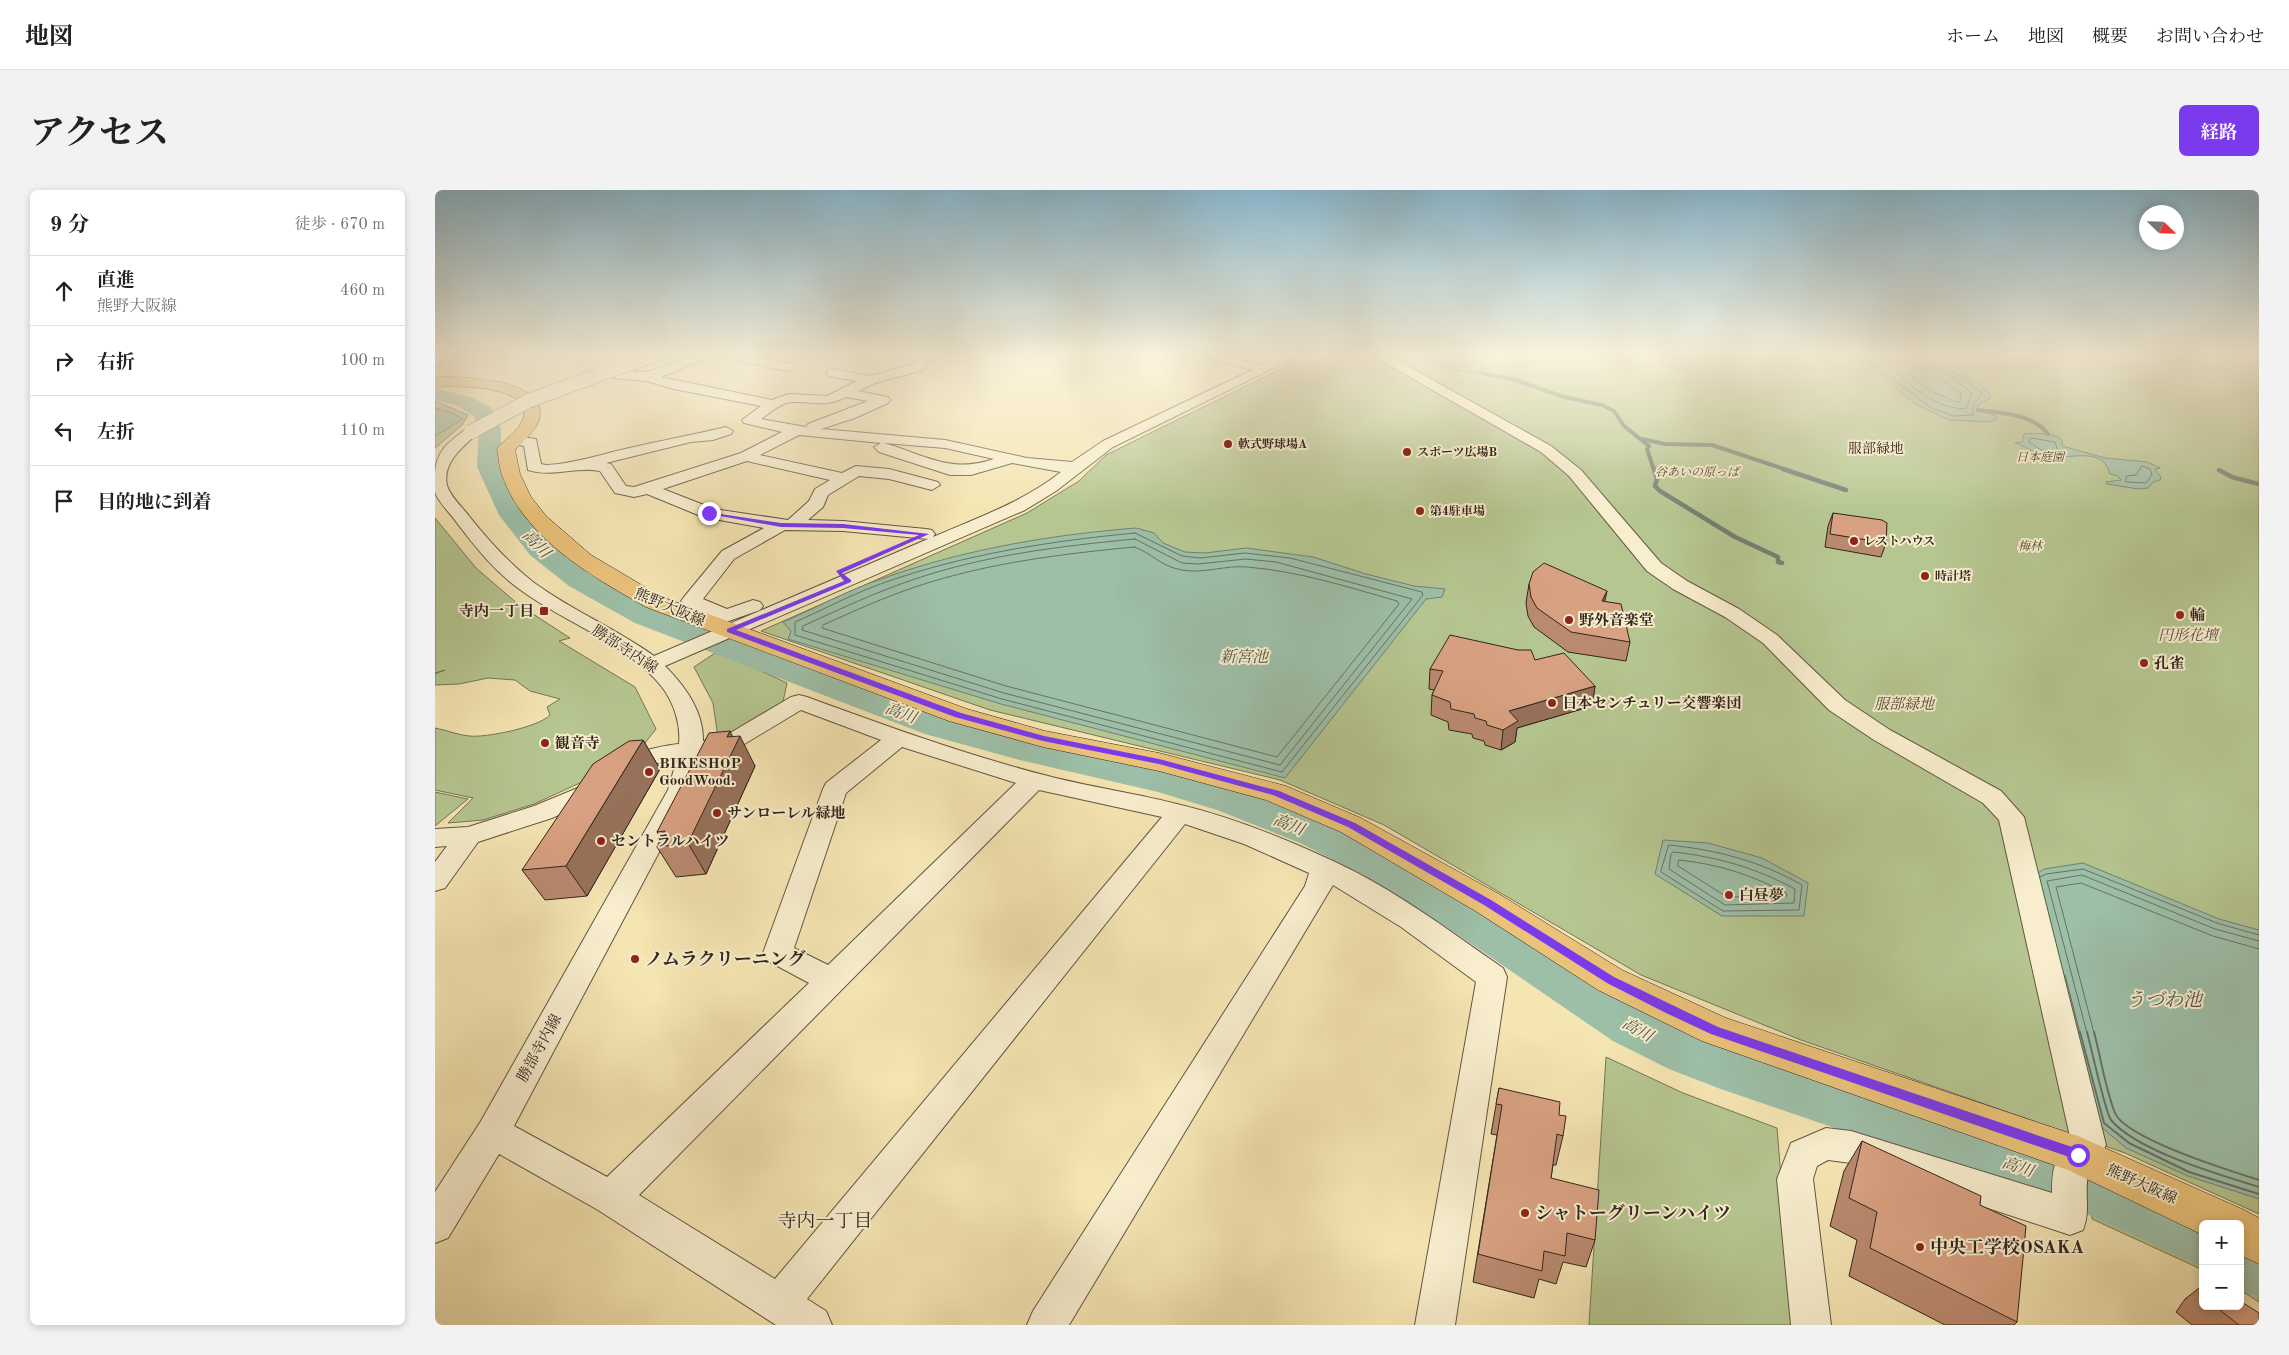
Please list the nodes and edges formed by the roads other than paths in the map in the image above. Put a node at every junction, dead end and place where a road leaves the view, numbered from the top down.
1 (519, 406) edge
2 (529, 406) edge
3 (770, 406) edge
4 (867, 406) edge
5 (1180, 406) edge
6 (1463, 406) edge
7 (1468, 406) edge
8 (749, 420) junction
9 (726, 431) junction
10 (800, 431) junction
11 (890, 438) junction
12 (514, 440) junction
13 (773, 441) junction
14 (746, 456) junction
15 (1012, 458) junction
16 (917, 461) junction
17 (582, 464) junction
18 (1070, 467) junction
19 (889, 474) junction
20 (843, 478) junction
21 (932, 485) dead end
22 (648, 490) junction
23 (787, 525) junction
24 (926, 534) junction
25 (843, 577) junction
26 (730, 630) junction
27 (678, 653) joint
28 (653, 664) junction
29 (897, 739) junction
30 (690, 750) junction
31 (1034, 780) junction
32 (1180, 813) junction
33 (469, 836) junction
34 (435, 838) edge
35 (1324, 868) junction
36 (435, 881) edge
37 (831, 980) junction
38 (493, 1132) junction
39 (2073, 1173) junction
40 (611, 1198) junction
41 (2215, 1220) edge
42 (435, 1225) edge
43 (2244, 1233) edge
44 (2259, 1242) edge
45 (779, 1304) junction
46 (812, 1325) edge
47 (1047, 1325) edge
48 (1435, 1325) edge
49 (1811, 1325) edge

1 - 28 street, 勝部寺内線, bridge
2 - 12 main road, 熊野大阪線
3 - 8 street
4 - 10 street
5 - 18 street
6 - 39 street
7 - 39 street
8 - 9 street
8 - 10 street
9 - 13 street
9 - 17 street
10 - 11 street
10 - 13 street
11 - 15 street
11 - 16 street
12 - 17 street
12 - 26 main road, 熊野大阪線
13 - 14 street
14 - 20 street
14 - 22 street
15 - 16 street
15 - 18 street
16 - 19 street
17 - 22 street
18 - 24 street
18 - 25 street
19 - 20 street
19 - 21 street
20 - 23 street
22 - 23 street
23 - 24 street
23 - 25 street
24 - 25 street
25 - 26 street
26 - 27 street
26 - 39 main road, 熊野大阪線
27 - 28 street
28 - 30 street, 勝部寺内線
29 - 30 street
29 - 31 street
29 - 37 street
30 - 33 street
30 - 38 street, 勝部寺内線
31 - 32 street
31 - 37 street
32 - 35 street
32 - 45 street
33 - 34 street
33 - 36 street
35 - 47 street
35 - 48 street
37 - 40 street
38 - 40 street
38 - 42 street, 勝部寺内線
39 - 41 main road, 熊野大阪線
39 - 49 street
40 - 45 street
43 - 44 main road
45 - 46 street

